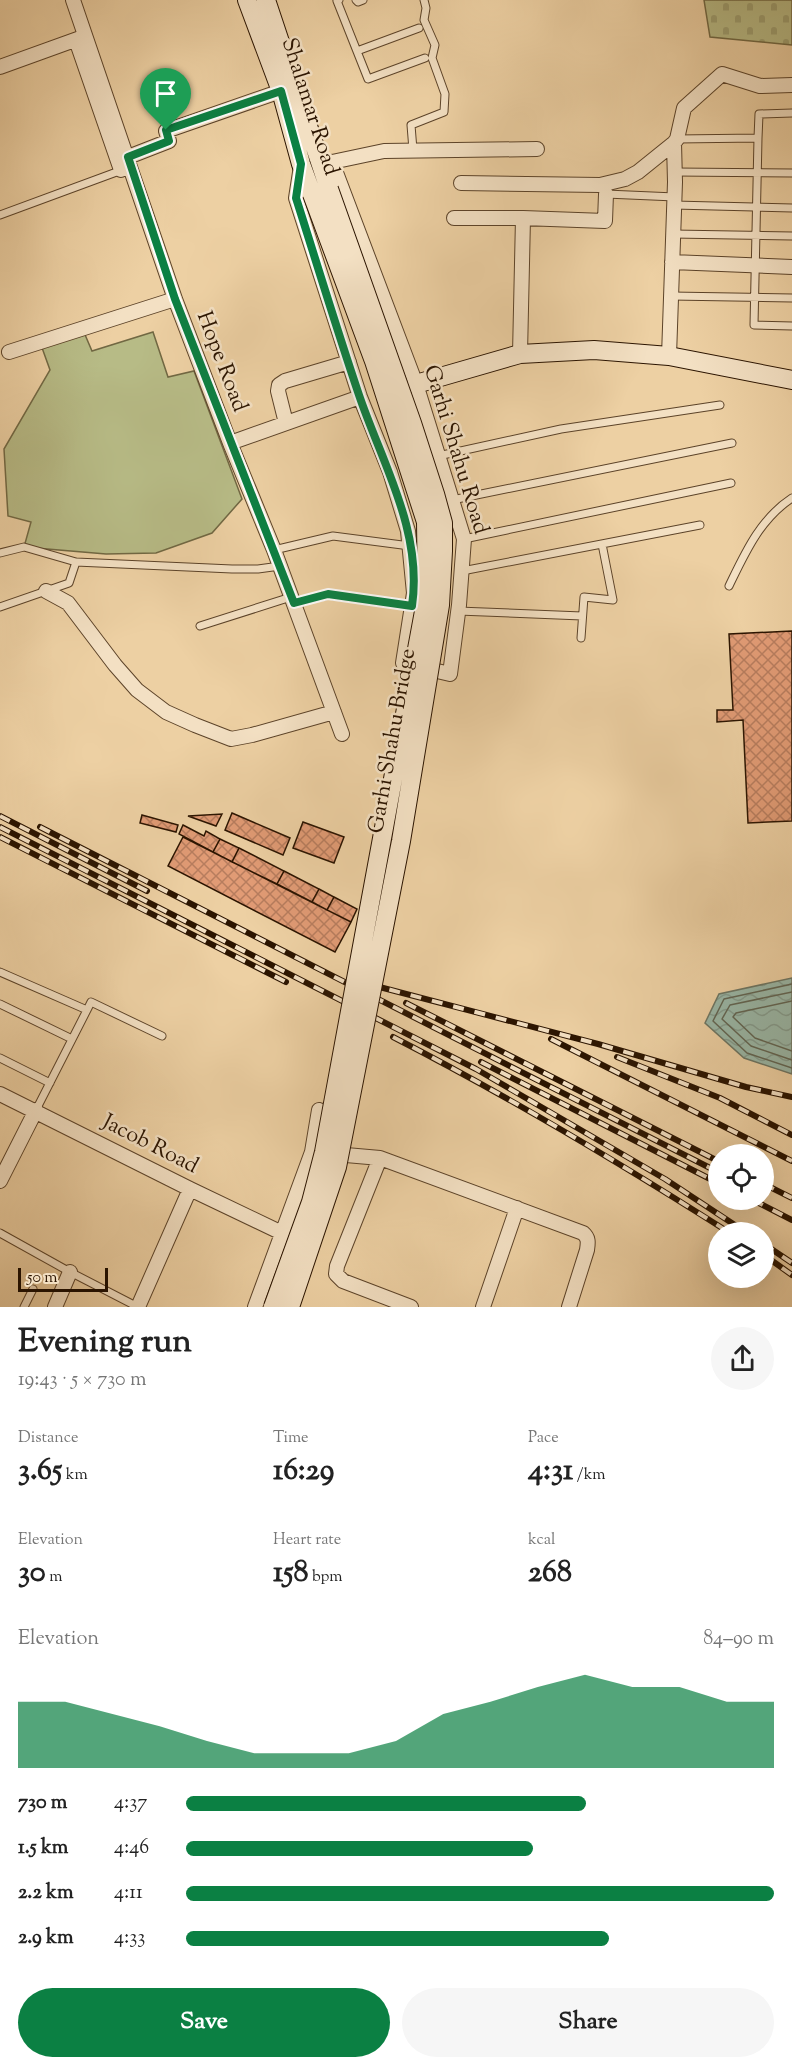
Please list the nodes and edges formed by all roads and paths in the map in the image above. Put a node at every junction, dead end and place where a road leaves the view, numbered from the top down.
1 (73, 0) edge
2 (247, 0) edge
3 (266, 0) edge
4 (339, 0) edge
5 (356, 0) edge
6 (363, 0) edge
7 (424, 0) edge
8 (419, 28) dead end
9 (81, 38) junction
10 (357, 51) junction
11 (425, 58) dead end
12 (0, 67) edge
13 (792, 86) edge
14 (281, 91) junction
15 (792, 113) edge
16 (758, 138) junction
17 (676, 141) junction
18 (537, 149) dead end
19 (413, 150) junction
20 (327, 162) junction
21 (301, 164) junction
22 (127, 165) junction
23 (675, 172) junction
24 (757, 173) junction
25 (792, 173) edge
26 (461, 183) dead end
27 (321, 192) junction
28 (606, 194) joint
29 (674, 201) junction
30 (756, 207) junction
31 (792, 208) edge
32 (0, 215) edge
33 (454, 218) dead end
34 (523, 218) junction
35 (674, 234) junction
36 (756, 235) junction
37 (792, 236) edge
38 (672, 262) junction
39 (755, 266) junction
40 (792, 267) edge
41 (671, 296) junction
42 (754, 298) junction
43 (792, 298) edge
44 (175, 299) junction
45 (792, 326) edge
46 (9, 352) dead end
47 (520, 354) junction
48 (669, 356) junction
49 (349, 362) junction
50 (792, 380) edge
51 (416, 384) junction
52 (360, 397) junction
53 (720, 405) dead end
54 (286, 423) junction
55 (230, 443) junction
56 (732, 443) dead end
57 (438, 456) junction
58 (731, 483) dead end
59 (792, 498) edge
60 (452, 500) junction
61 (700, 525) dead end
62 (464, 539) junction
63 (602, 544) junction
64 (411, 546) junction
65 (274, 550) junction
66 (0, 554) edge
67 (76, 562) junction
68 (280, 566) junction
69 (462, 571) junction
70 (729, 586) dead end
71 (46, 591) junction
72 (292, 600) junction
73 (412, 606) junction
74 (0, 607) edge
75 (458, 611) junction
76 (582, 616) junction
77 (200, 626) dead end
78 (581, 638) dead end
79 (334, 712) junction
80 (342, 734) dead end
81 (0, 972) edge
82 (0, 1004) edge
83 (87, 1010) junction
84 (162, 1036) dead end
85 (72, 1039) junction
86 (0, 1058) edge
87 (50, 1083) junction
88 (0, 1094) edge
89 (36, 1110) junction
90 (319, 1110) dead end
91 (312, 1152) junction
92 (380, 1158) junction
93 (0, 1181) edge
94 (190, 1189) junction
95 (517, 1208) junction
96 (0, 1233) edge
97 (282, 1233) junction
98 (70, 1272) junction
99 (33, 1289) dead end
100 (24, 1307) edge
101 (55, 1307) edge
102 (138, 1307) edge
103 (255, 1307) edge
104 (273, 1307) edge
105 (290, 1307) edge
106 (411, 1307) edge
107 (483, 1307) edge
108 (569, 1307) edge

1 - 9 street, Hope Road
2 - 14 main road, Shalamar Road
3 - 20 main road, Shalamar Road
4 - 10 lane
5 - 6 lane
7 - 19 lane
8 - 10 lane
9 - 12 street
9 - 22 street, Hope Road
10 - 11 lane
13 - 17 street
14 - 21 main road, Shalamar Road
14 - 22 street
15 - 16 lane
16 - 17 lane
16 - 24 lane
17 - 23 street
17 - 26 street
18 - 19 street
19 - 20 street
20 - 27 main road, Shalamar Road
20 - 51 street, Garhi Shahu Road
21 - 27 main road, Shalamar Road
21 - 49 street, Garhi Shahu Road
22 - 32 lane
22 - 44 street, Hope Road
23 - 24 lane
23 - 29 street
24 - 25 lane
24 - 30 lane
27 - 104 main road, Garhi Shahu Bridge, bridge
27 - 105 main road, Garhi Shahu Bridge, bridge
28 - 29 lane
28 - 34 street
29 - 30 lane
29 - 35 street
30 - 31 lane
30 - 36 lane
33 - 34 street
34 - 47 street
35 - 36 lane
35 - 38 street
36 - 37 lane
36 - 39 lane
38 - 39 street
38 - 41 street
39 - 40 street
39 - 42 lane
41 - 42 lane
41 - 48 street
42 - 43 lane
42 - 45 lane
44 - 46 street
44 - 55 street, Hope Road
47 - 48 main road
47 - 51 main road
48 - 50 main road
49 - 52 street, Garhi Shahu Road
49 - 54 street
51 - 57 street, Garhi Shahu Road
52 - 54 street
52 - 64 street, Garhi Shahu Road
53 - 57 lane
54 - 55 street
55 - 65 street, Hope Road
56 - 60 lane
57 - 60 street, Garhi Shahu Road
58 - 62 lane
59 - 70 lane
60 - 62 street, Garhi Shahu Road
61 - 63 lane
62 - 69 street, Garhi Shahu Road
63 - 69 lane
63 - 76 lane
64 - 65 lane
64 - 73 street, Garhi Shahu Road
65 - 68 street, Hope Road
66 - 67 lane
67 - 68 lane
67 - 71 lane
68 - 72 street, Hope Road
69 - 75 street, Garhi Shahu Road
71 - 74 lane
71 - 79 street
72 - 73 lane
72 - 77 lane
72 - 79 street, Hope Road
73 - 75 street, Garhi Shahu Road
75 - 76 lane
76 - 78 lane
79 - 80 street, Hope Road
81 - 83 lane
82 - 85 lane
83 - 84 lane
83 - 85 lane
85 - 87 lane
86 - 87 lane
87 - 89 lane
88 - 89 street, Jacob Road
89 - 93 street
89 - 94 street, Jacob Road
90 - 91 street
91 - 92 street
91 - 97 street
92 - 95 street
92 - 106 street
94 - 97 street, Jacob Road
94 - 102 street
95 - 107 street
95 - 108 street
96 - 98 lane
97 - 103 street
98 - 101 street
98 - 102 lane
99 - 100 lane

